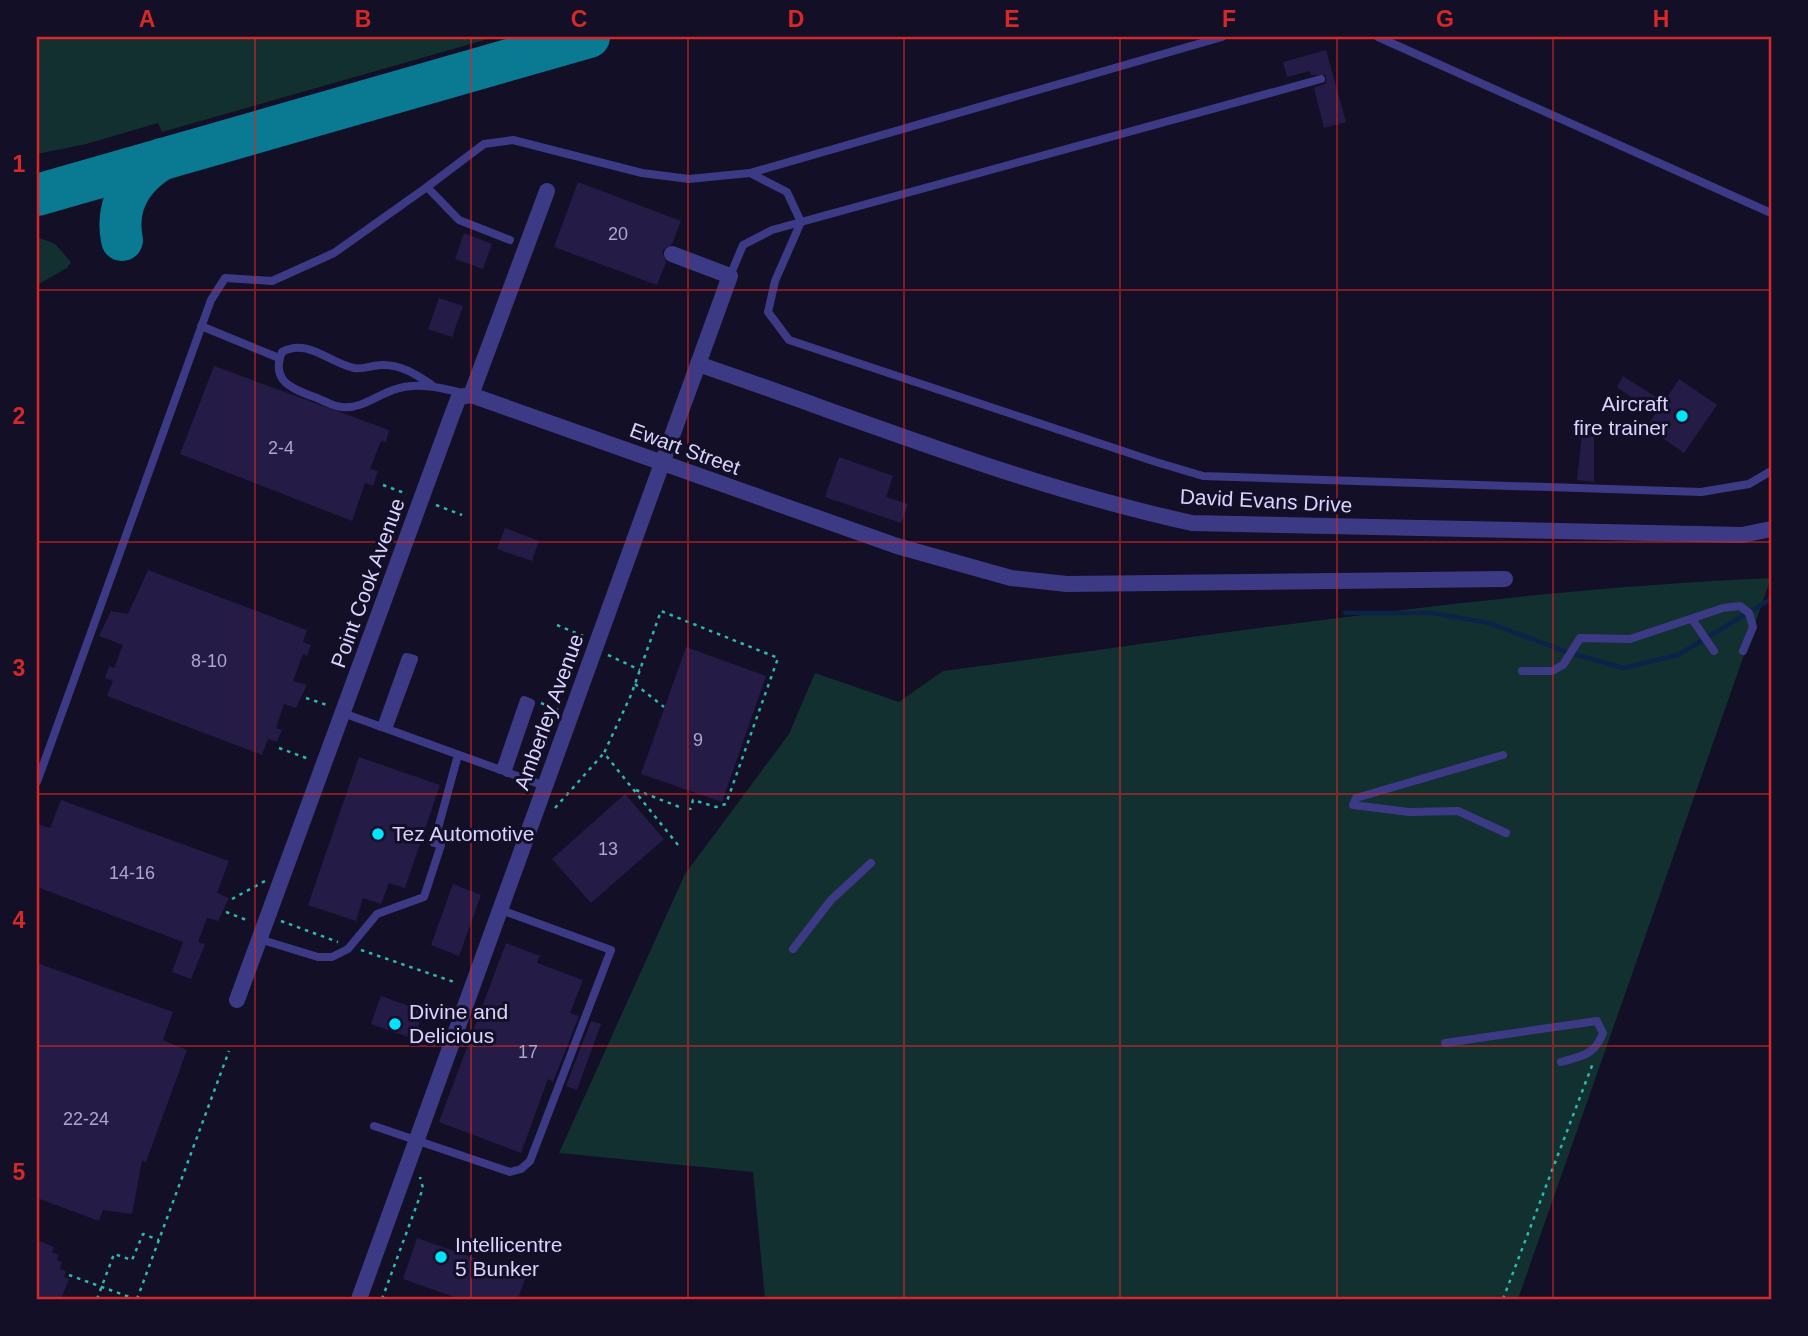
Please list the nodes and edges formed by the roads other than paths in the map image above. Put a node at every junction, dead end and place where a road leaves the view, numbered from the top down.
1 (1222, 37) edge
2 (1378, 37) edge
3 (1321, 79) dead end
4 (750, 173) junction
5 (427, 187) junction
6 (547, 191) dead end
7 (1771, 214) edge
8 (801, 222) junction
9 (510, 240) dead end
10 (672, 254) dead end
11 (730, 276) junction
12 (201, 326) junction
13 (279, 358) junction
14 (698, 364) junction
15 (432, 385) junction
16 (471, 395) junction
17 (662, 463) junction
18 (1771, 471) edge
19 (1771, 529) edge
20 (1505, 579) dead end
21 (1692, 619) junction
22 (1714, 649) dead end
23 (1743, 651) dead end
24 (410, 658) dead end
25 (1522, 671) dead end
26 (529, 701) road end
27 (339, 710) junction
28 (385, 728) junction
29 (458, 755) junction
30 (1503, 755) dead end
31 (503, 771) junction
32 (37, 782) edge
33 (545, 786) junction
34 (1506, 833) dead end
35 (871, 863) dead end
36 (501, 910) junction
37 (257, 931) junction
38 (793, 949) dead end
39 (237, 1000) dead end
40 (1445, 1044) dead end
41 (1561, 1062) dead end
42 (374, 1126) dead end
43 (416, 1141) junction
44 (359, 1299) edge

1 - 4 lane
2 - 7 lane
3 - 8 lane
4 - 5 lane
4 - 8 lane
5 - 9 lane
5 - 12 lane
6 - 16 street, Point Cook Avenue
8 - 11 lane
8 - 18 lane
10 - 11 street
11 - 14 street, Amberley Avenue
12 - 13 lane
12 - 32 lane
13 - 15 lane
13 - 15 lane
14 - 17 street, Amberley Avenue
14 - 19 street, David Evans Drive
15 - 16 lane
16 - 17 street, Ewart Street
16 - 27 street, Point Cook Avenue
17 - 20 street, Ewart Street
17 - 33 street, Amberley Avenue
21 - 22 lane
21 - 23 lane
21 - 25 lane
24 - 28 lane
26 - 31 lane
27 - 28 lane
27 - 37 street, Point Cook Avenue
28 - 29 lane
29 - 31 lane
29 - 37 lane
30 - 34 lane
31 - 33 lane
33 - 36 street, Amberley Avenue
35 - 38 lane
36 - 43 street, Amberley Avenue
36 - 43 lane
37 - 39 street, Point Cook Avenue
40 - 41 lane
42 - 43 lane
43 - 44 street, Amberley Avenue

